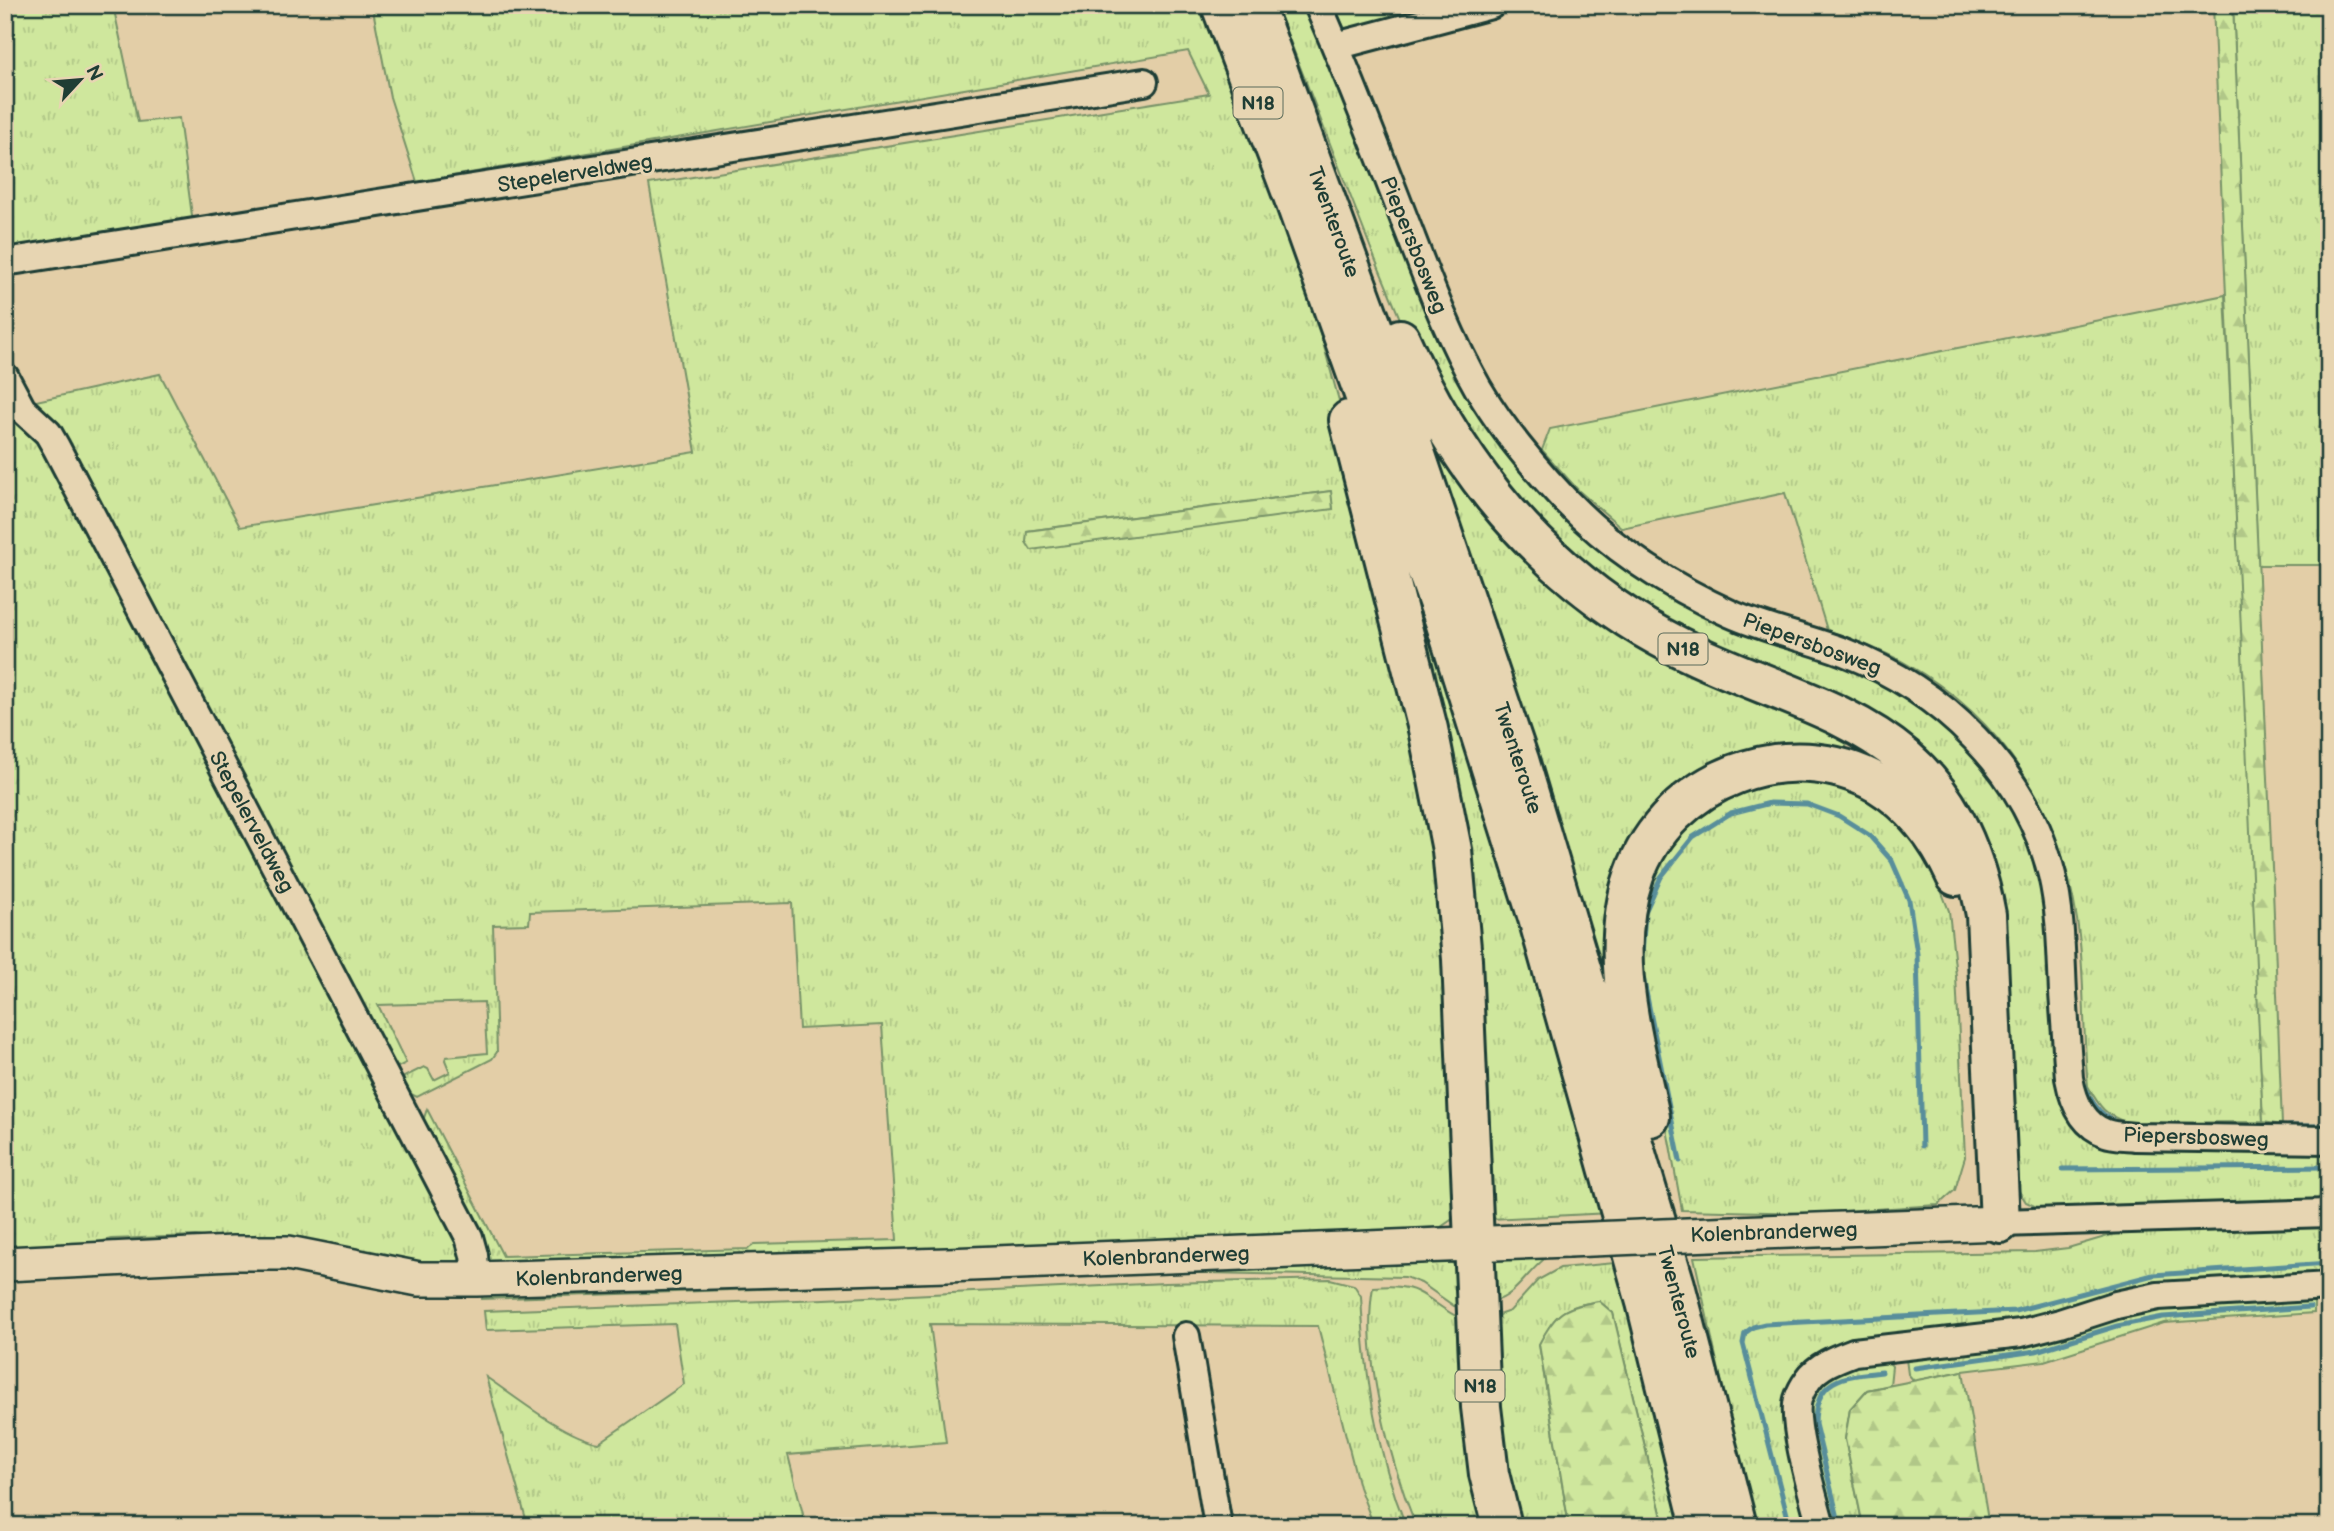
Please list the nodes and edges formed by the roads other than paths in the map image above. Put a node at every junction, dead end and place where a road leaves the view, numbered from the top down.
1 (1221, 5) edge
2 (1254, 5) edge
3 (1318, 5) edge
4 (1491, 5) edge
5 (1336, 46) junction
6 (1274, 57) junction
7 (1144, 82) dead end
8 (1294, 201) junction
9 (5, 262) edge
10 (5, 377) edge
11 (2329, 1140) edge
12 (2329, 1213) edge
13 (1990, 1223) junction
14 (1474, 1243) junction
15 (5, 1264) edge
16 (476, 1279) junction
17 (1675, 1285) junction
18 (2329, 1286) edge
19 (1186, 1336) dead end
20 (1218, 1526) edge
21 (1502, 1526) edge
22 (1701, 1526) edge
23 (1737, 1526) edge
24 (1821, 1526) edge

1 - 8 highway, Twenteroute / N18
2 - 6 highway, Twenteroute / N18
3 - 5 street, Piepersbosweg
4 - 5 street
5 - 11 street, Piepersbosweg
6 - 13 highway, N18
6 - 17 highway, Twenteroute / N18
7 - 9 street, Stepelerveldweg
8 - 14 highway, N18
8 - 22 highway, Twenteroute / N18
10 - 16 street, Stepelerveldweg
12 - 13 street, Kolenbranderweg
13 - 14 main road, Kolenbranderweg, bridge
13 - 17 highway, N18
14 - 16 main road, Kolenbranderweg
14 - 21 highway, N18
15 - 16 main road, Kolenbranderweg
17 - 23 highway, Twenteroute / N18
18 - 24 street
19 - 20 street

